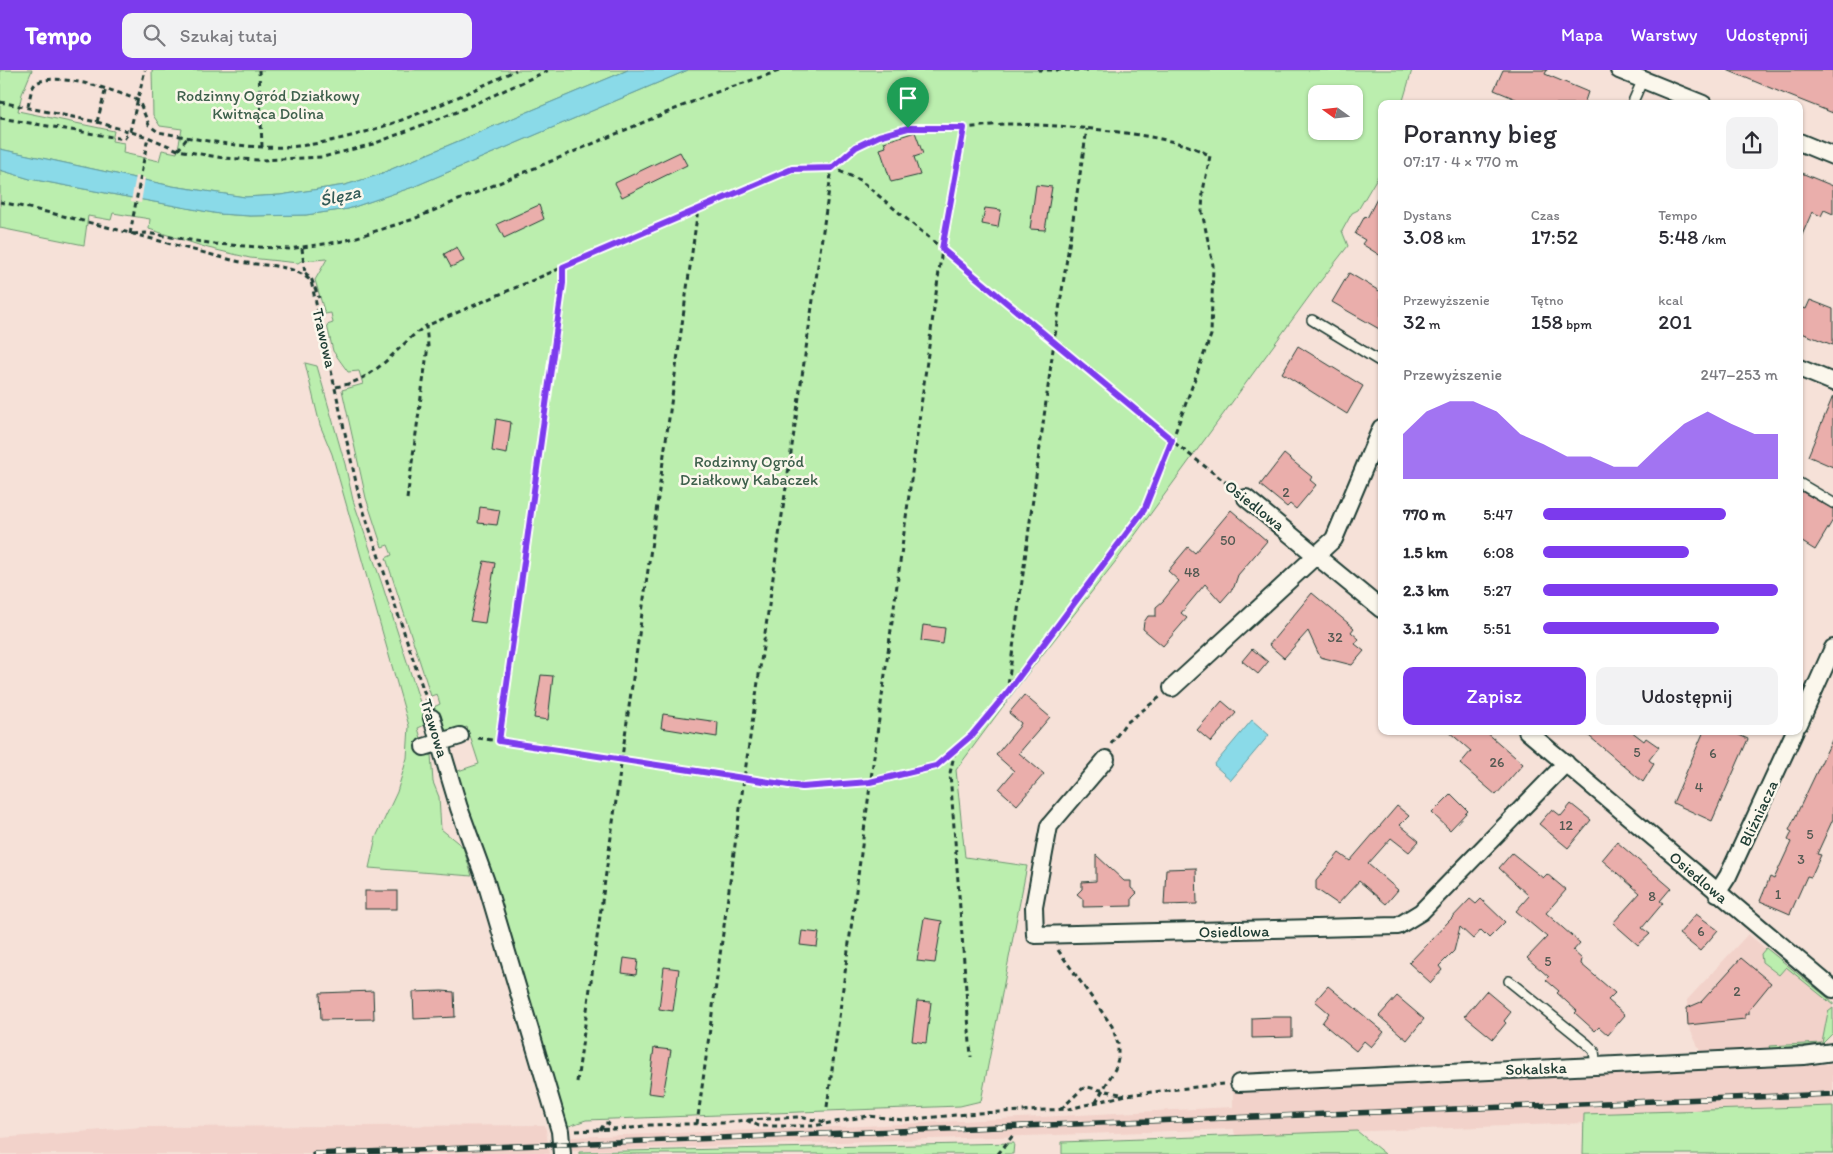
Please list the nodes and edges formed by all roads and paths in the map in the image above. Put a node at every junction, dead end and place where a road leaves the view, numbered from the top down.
1 (145, 70) edge
2 (259, 70) edge
3 (516, 70) edge
4 (549, 70) edge
5 (782, 70) edge
6 (1038, 70) edge
7 (1090, 70) edge
8 (1619, 70) edge
9 (1643, 79) junction
10 (106, 88) junction
11 (139, 100) junction
12 (1634, 100) edge
13 (1693, 100) edge
14 (0, 102) edge
15 (28, 106) junction
16 (0, 118) edge
17 (97, 122) junction
18 (964, 128) junction
19 (1087, 129) junction
20 (130, 131) junction
21 (148, 137) junction
22 (188, 137) junction
23 (1803, 144) edge
24 (262, 147) junction
25 (178, 150) junction
26 (1833, 156) edge
27 (832, 168) junction
28 (0, 202) edge
29 (698, 208) junction
30 (130, 234) junction
31 (302, 248) junction
32 (942, 249) junction
33 (563, 267) junction
34 (305, 274) junction
35 (1312, 320) dead end
36 (426, 326) junction
37 (1054, 342) junction
38 (1378, 360) edge
39 (1803, 370) edge
40 (1833, 382) edge
41 (336, 387) junction
42 (1378, 435) edge
43 (1172, 440) junction
44 (1803, 485) edge
45 (1246, 498) joint
46 (407, 499) dead end
47 (1833, 503) edge
48 (1317, 555) junction
49 (1378, 606) edge
50 (1833, 648) edge
51 (1172, 688) joint
52 (1007, 693) junction
53 (1803, 715) edge
54 (432, 718) joint
55 (1533, 735) edge
56 (1793, 735) edge
57 (460, 736) dead end
58 (478, 738) dead end
59 (499, 741) junction
60 (440, 742) junction
61 (424, 747) dead end
62 (955, 750) junction
63 (1106, 759) joint
64 (621, 760) junction
65 (1566, 763) junction
66 (744, 778) junction
67 (870, 782) junction
68 (1717, 892) junction
69 (1058, 935) junction
70 (1509, 981) dead end
71 (1833, 989) edge
72 (1833, 1052) edge
73 (971, 1057) dead end
74 (1596, 1066) junction
75 (577, 1082) dead end
76 (1239, 1083) joint
77 (1102, 1089) junction
78 (1126, 1095) junction
79 (1096, 1102) junction
80 (827, 1106) dead end
81 (1062, 1109) junction
82 (746, 1120) junction
83 (827, 1122) junction
84 (698, 1124) junction
85 (600, 1130) junction
86 (613, 1130) junction
87 (560, 1131) junction
88 (1014, 1134) dead end
89 (562, 1154) edge
90 (998, 1154) edge

1 - 11 path
2 - 24 path
3 - 24 path
4 - 25 path
5 - 31 path
6 - 7 path
8 - 9 street
9 - 12 lane
9 - 13 street
10 - 11 path
10 - 15 path
10 - 17 path
11 - 20 path
11 - 22 path
14 - 15 path
15 - 17 path
16 - 20 path
17 - 20 path
18 - 19 path
18 - 27 path
18 - 32 path
19 - 37 path
19 - 43 path
20 - 21 path
21 - 25 path
21 - 30 path
22 - 24 path
22 - 25 path
23 - 26 street
27 - 29 path
27 - 32 path, Osiedlowa
27 - 66 path
28 - 30 path
29 - 33 path
29 - 64 path
30 - 31 path
30 - 34 path
31 - 34 path
32 - 37 path, Osiedlowa
32 - 67 path
33 - 36 path
33 - 59 path
34 - 41 path, Trawowa
35 - 38 lane
36 - 41 path
36 - 46 path
37 - 43 path, Osiedlowa
37 - 52 path
39 - 40 street
41 - 54 path, Trawowa
42 - 48 street
43 - 45 path, Osiedlowa
43 - 52 path
44 - 47 lane
45 - 48 street, Osiedlowa
48 - 49 street, Osiedlowa
48 - 51 street
50 - 53 street
51 - 63 path
52 - 62 path
54 - 60 street, Trawowa
55 - 65 street, Osiedlowa
56 - 68 street, Bliźniacza
57 - 60 street
58 - 59 path
59 - 64 path
60 - 61 street
60 - 87 street, Trawowa
62 - 67 path
62 - 73 path
63 - 69 street, Osiedlowa
64 - 66 path
64 - 75 path
65 - 68 street, Osiedlowa
65 - 69 street, Osiedlowa
66 - 67 path
66 - 84 path
67 - 80 path
68 - 71 street, Osiedlowa
69 - 77 path
70 - 74 lane
72 - 74 street, Sokalska
74 - 76 street, Sokalska
76 - 78 path
77 - 78 path
77 - 79 path
77 - 81 path
78 - 79 path
79 - 81 path
81 - 83 path
82 - 83 path
82 - 83 path
82 - 84 path
84 - 86 path
85 - 86 path
85 - 86 path
85 - 87 path
87 - 89 street, Trawowa
88 - 90 path

